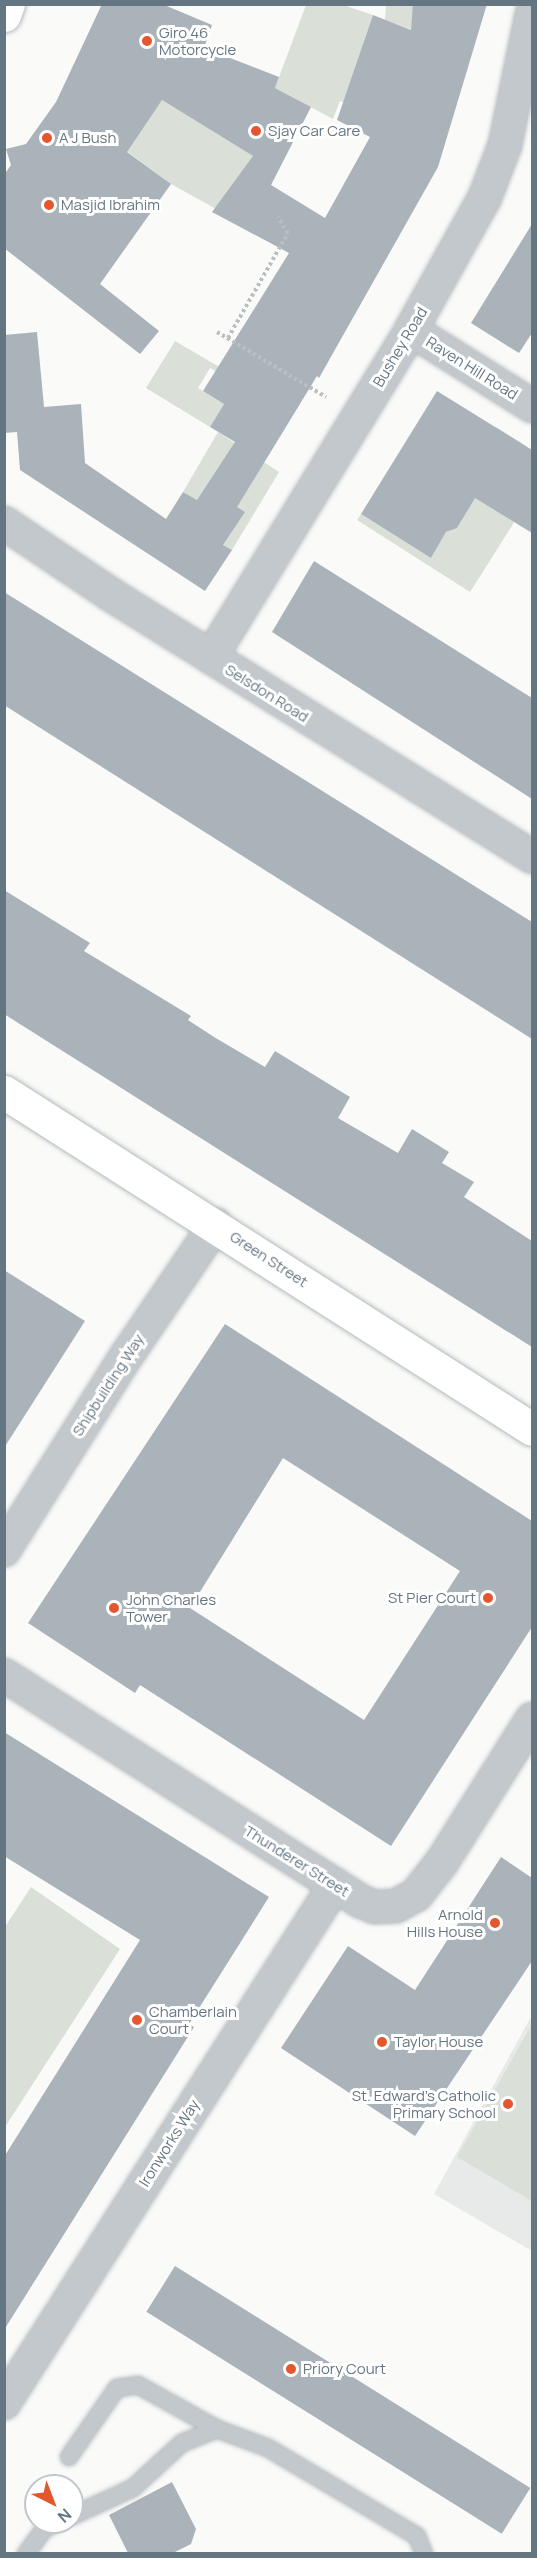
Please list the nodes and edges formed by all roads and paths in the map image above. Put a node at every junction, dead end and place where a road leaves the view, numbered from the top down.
1 (8, 4) edge
2 (532, 14) edge
3 (4, 15) edge
4 (520, 139) edge
5 (278, 217) dead end
6 (411, 330) junction
7 (218, 332) dead end
8 (228, 338) junction
9 (532, 406) edge
10 (358, 416) junction
11 (4, 523) edge
12 (211, 657) junction
13 (532, 857) edge
14 (4, 1092) edge
15 (216, 1224) junction
16 (532, 1429) edge
17 (4, 1550) edge
18 (4, 1675) edge
19 (532, 1719) edge
20 (336, 1885) junction
21 (4, 2403) edge
22 (217, 2429) junction
23 (69, 2457) dead end
24 (84, 2510) edge
25 (40, 2534) edge
26 (26, 2553) edge
27 (424, 2553) edge

1 - 3 main road
2 - 4 street, Bushey Road
4 - 6 street, Bushey Road
5 - 8 path
6 - 9 street, Raven Hill Road
6 - 10 street, Bushey Road
7 - 8 path
8 - 10 path
10 - 12 street, Bushey Road
11 - 12 street, Selsdon Road
12 - 13 street, Selsdon Road
14 - 15 main road, Green Street
15 - 16 main road, Green Street
15 - 17 street, Shipbuilding Way
18 - 20 street, Thunderer Street
19 - 20 street, Thunderer Street
20 - 21 street, Ironworks Way
22 - 23 lane
22 - 24 lane
22 - 27 lane
25 - 26 lane

